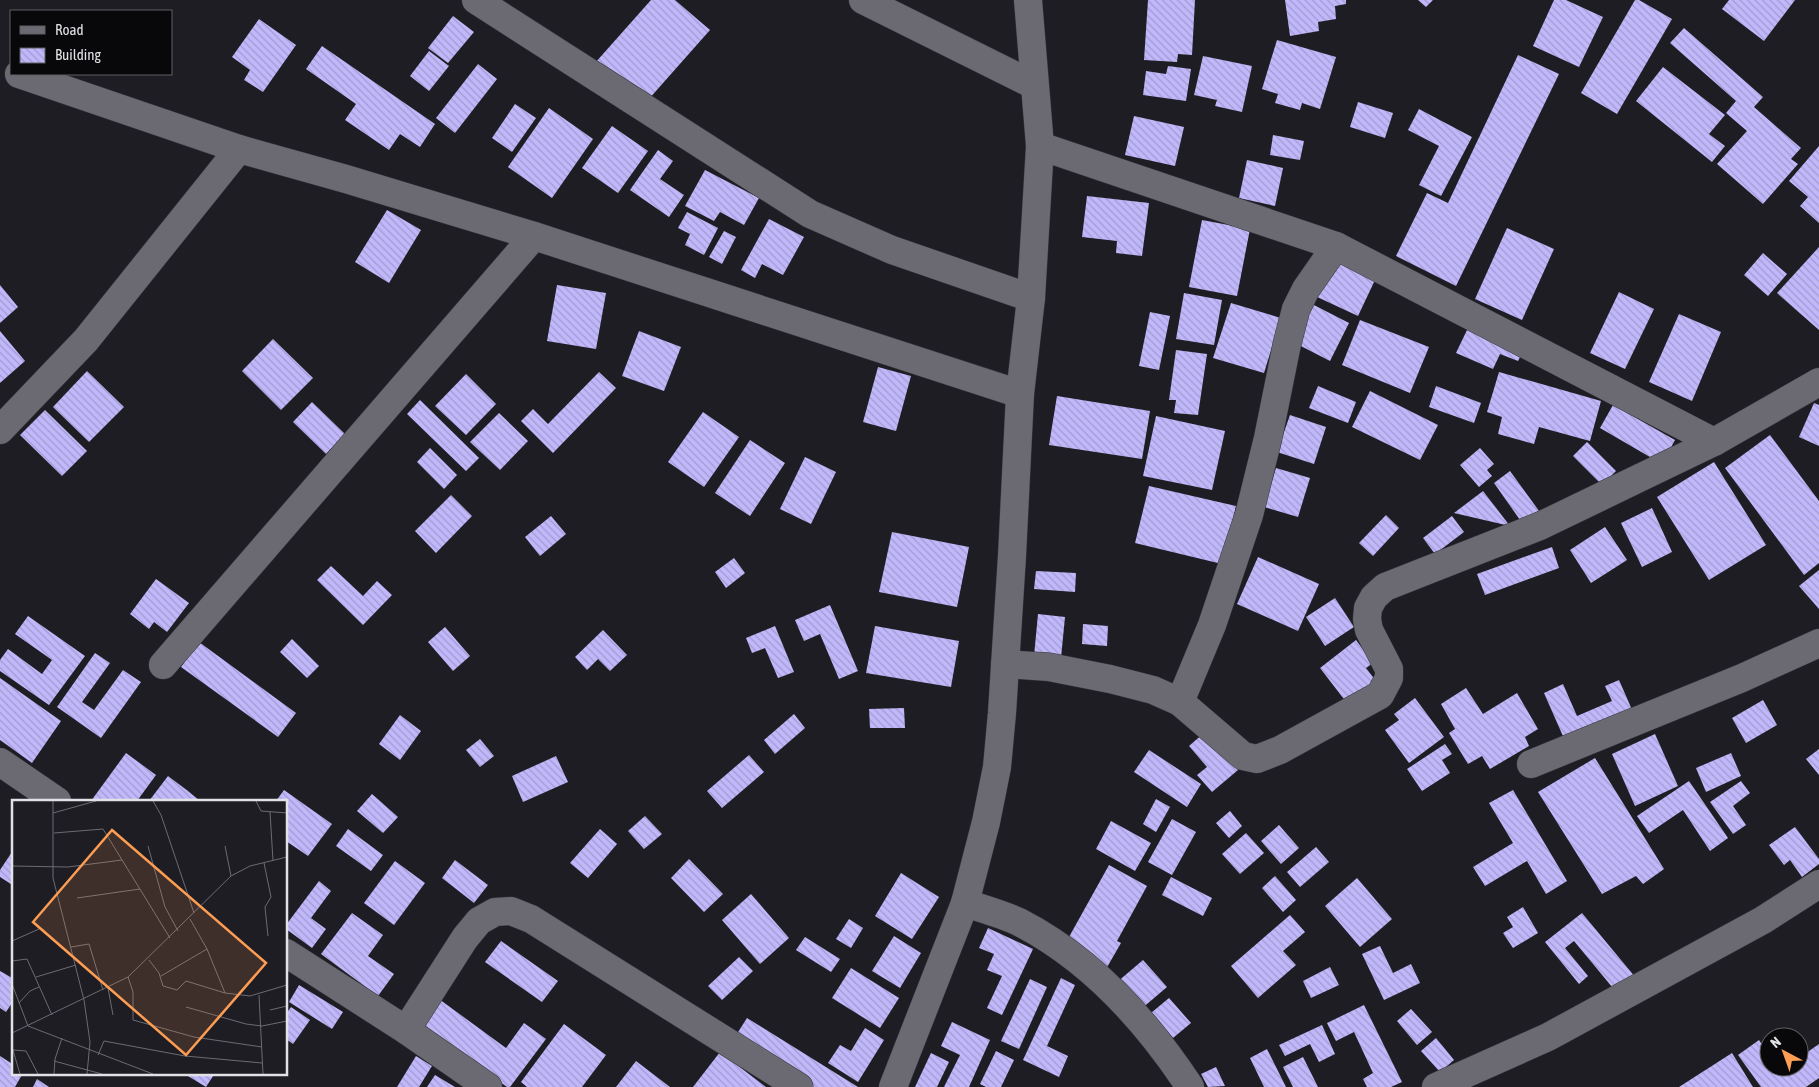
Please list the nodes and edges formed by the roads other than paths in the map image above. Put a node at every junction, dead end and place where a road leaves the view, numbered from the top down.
1 (476, 0) edge
2 (863, 0) edge
3 (1028, 0) edge
4 (22, 75) edge
5 (1034, 86) junction
6 (1040, 146) junction
7 (239, 149) junction
8 (534, 236) junction
9 (1336, 246) junction
10 (1031, 298) junction
11 (1819, 382) edge
12 (1020, 394) junction
13 (0, 430) edge
14 (1714, 442) junction
15 (1819, 643) edge
16 (1005, 664) junction
17 (163, 665) dead end
18 (1180, 702) junction
19 (0, 762) edge
20 (1531, 764) dead end
21 (56, 800) edge
22 (1819, 884) edge
23 (965, 902) junction
24 (288, 954) edge
25 (406, 1030) junction
26 (488, 1087) edge
27 (799, 1087) edge
28 (893, 1087) edge
29 (1190, 1087) edge
30 (1436, 1087) edge

1 - 10 street
2 - 5 street
3 - 5 street
4 - 7 street
5 - 6 street
6 - 9 street
6 - 10 street
7 - 8 street
7 - 13 street
8 - 12 street
8 - 17 street
9 - 14 street
9 - 18 street
10 - 12 street
11 - 14 street
12 - 16 street
14 - 18 street
15 - 20 street
16 - 18 street
16 - 23 street
19 - 21 street
22 - 30 street
23 - 28 street
23 - 29 street
24 - 25 street
25 - 26 street
25 - 27 street

